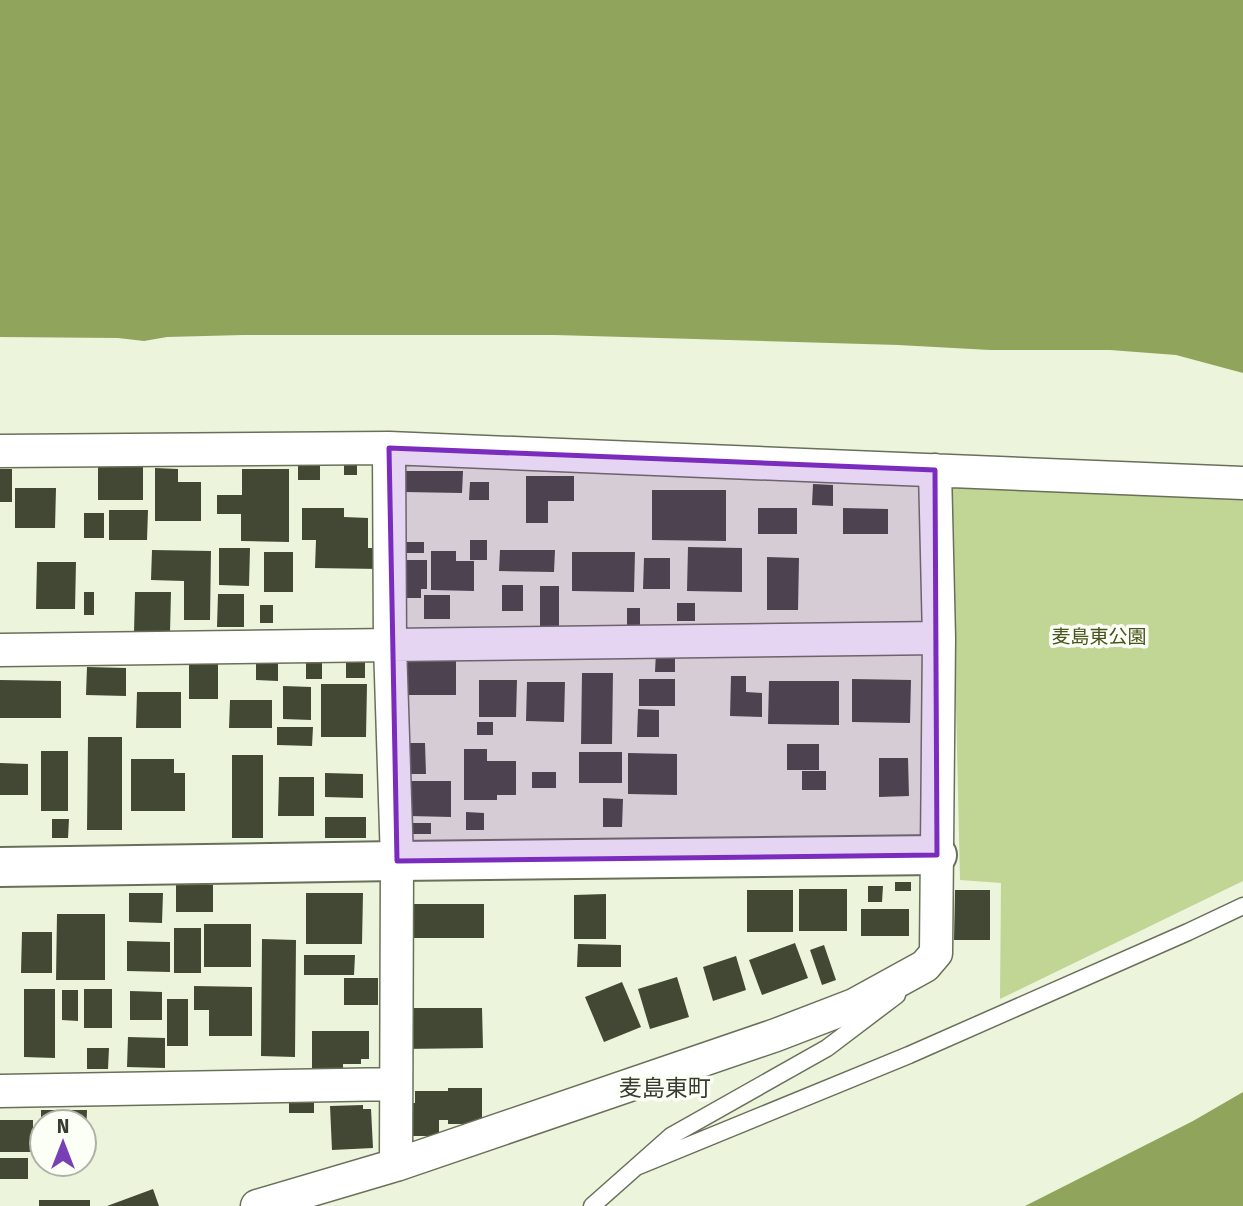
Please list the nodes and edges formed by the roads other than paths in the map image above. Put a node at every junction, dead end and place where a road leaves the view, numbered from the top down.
1 (389, 449) junction
2 (0, 451) edge
3 (935, 470) junction
4 (1243, 483) edge
5 (939, 638) junction
6 (390, 645) junction
7 (0, 650) edge
8 (937, 855) junction
9 (397, 861) junction
10 (0, 867) edge
11 (1243, 906) edge
12 (925, 966) junction
13 (396, 1084) junction
14 (0, 1091) edge
15 (396, 1165) junction
16 (636, 1167) junction
17 (257, 1206) edge
18 (592, 1206) edge

1 - 2 street
1 - 3 street
1 - 6 street
3 - 4 street
3 - 5 street
5 - 6 street
5 - 8 street
6 - 7 street
6 - 9 street
8 - 9 street
8 - 12 street
9 - 10 street
9 - 13 street
11 - 16 lane
12 - 15 street
12 - 16 lane
13 - 14 street
13 - 15 street
15 - 17 street
16 - 18 lane

